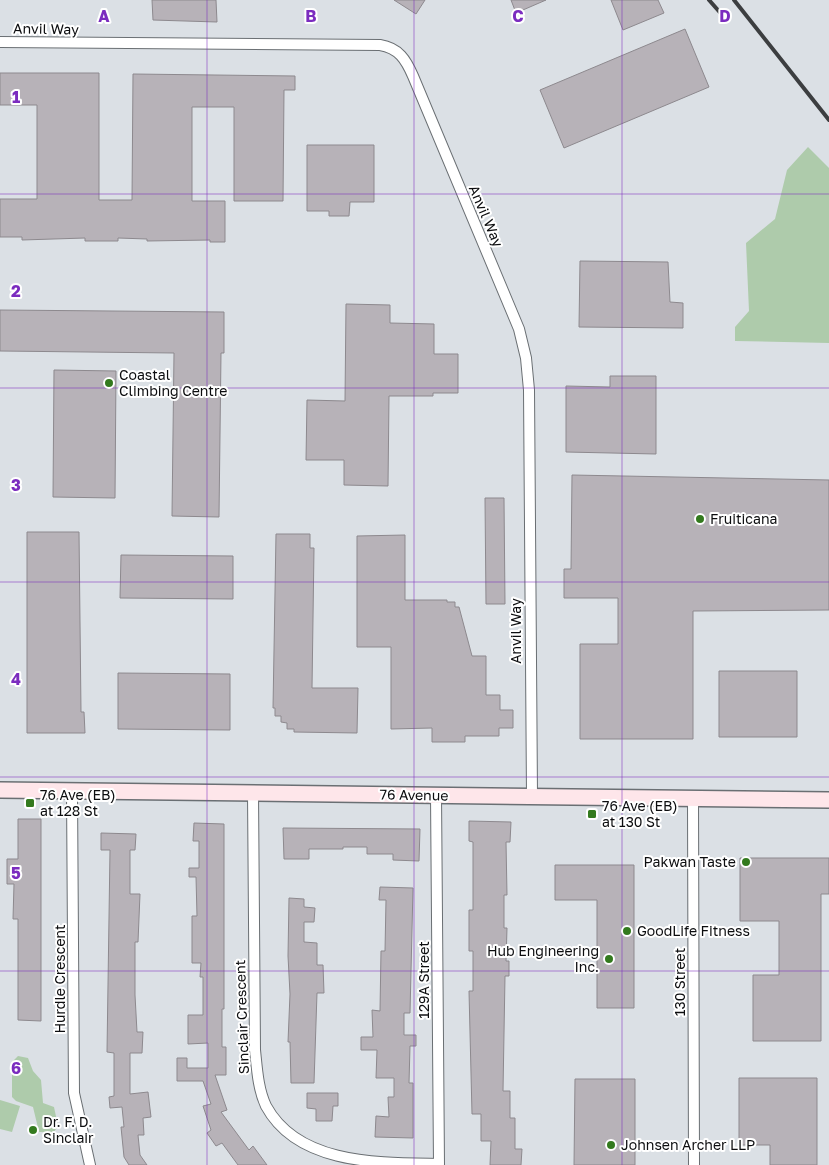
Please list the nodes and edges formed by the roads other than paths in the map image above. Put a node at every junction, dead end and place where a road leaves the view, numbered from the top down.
1 (0, 42) edge
2 (0, 790) edge
3 (72, 790) junction
4 (253, 793) junction
5 (436, 795) junction
6 (532, 796) junction
7 (693, 798) junction
8 (829, 800) edge
9 (439, 1164) edge
10 (90, 1165) edge
11 (694, 1165) edge

1 - 6 street, Anvil Way
2 - 3 main road, 76 Avenue
3 - 4 main road, 76 Avenue
3 - 10 street, Hurdle Crescent
4 - 5 main road, 76 Avenue
4 - 9 street, Sinclair Crescent
5 - 6 main road, 76 Avenue
5 - 9 street, 129A Street
6 - 7 main road, 76 Avenue
7 - 8 main road, 76 Avenue
7 - 11 street, 130 Street

